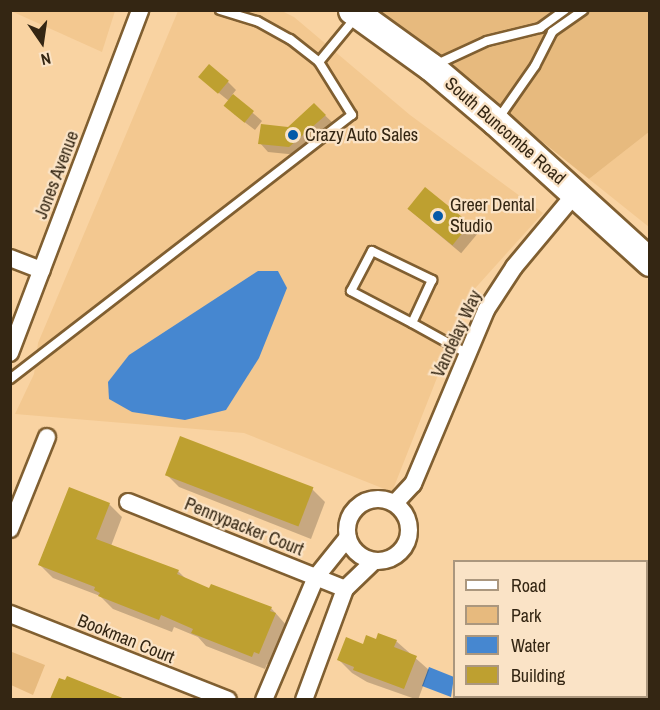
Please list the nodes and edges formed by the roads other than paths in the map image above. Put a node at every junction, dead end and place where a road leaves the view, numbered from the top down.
1 (140, 10) edge
2 (220, 10) edge
3 (565, 10) edge
4 (583, 10) edge
5 (355, 12) edge
6 (559, 22) junction
7 (319, 62) junction
8 (431, 67) junction
9 (496, 122) junction
10 (575, 194) junction
11 (10, 258) edge
12 (650, 262) edge
13 (42, 270) junction
14 (412, 324) junction
15 (10, 353) edge
16 (468, 354) junction
17 (10, 378) edge
18 (47, 437) dead end
19 (128, 502) dead end
20 (395, 503) junction
21 (10, 529) edge
22 (348, 537) junction
23 (374, 561) junction
24 (316, 577) junction
25 (345, 589) junction
26 (10, 614) edge
27 (228, 699) edge
28 (264, 699) edge
29 (304, 699) edge

1 - 13 street, Jones Avenue
2 - 7 lane
3 - 6 lane
4 - 6 lane
5 - 7 lane
5 - 8 main road, South Buncombe Road
6 - 8 lane
6 - 9 lane
7 - 17 lane
8 - 9 main road, South Buncombe Road
9 - 10 main road, South Buncombe Road
10 - 12 main road, South Buncombe Road
10 - 16 street, Vandelay Way
11 - 13 street
13 - 15 street, Jones Avenue
14 - 14 lane
14 - 16 lane
16 - 20 street, Vandelay Way
18 - 21 street
19 - 24 street, Pennypacker Court
20 - 22 street
20 - 23 street
22 - 23 street
22 - 24 street
23 - 25 street
24 - 25 street, Pennypacker Court
24 - 28 street
25 - 29 street
26 - 27 street, Bookman Court

